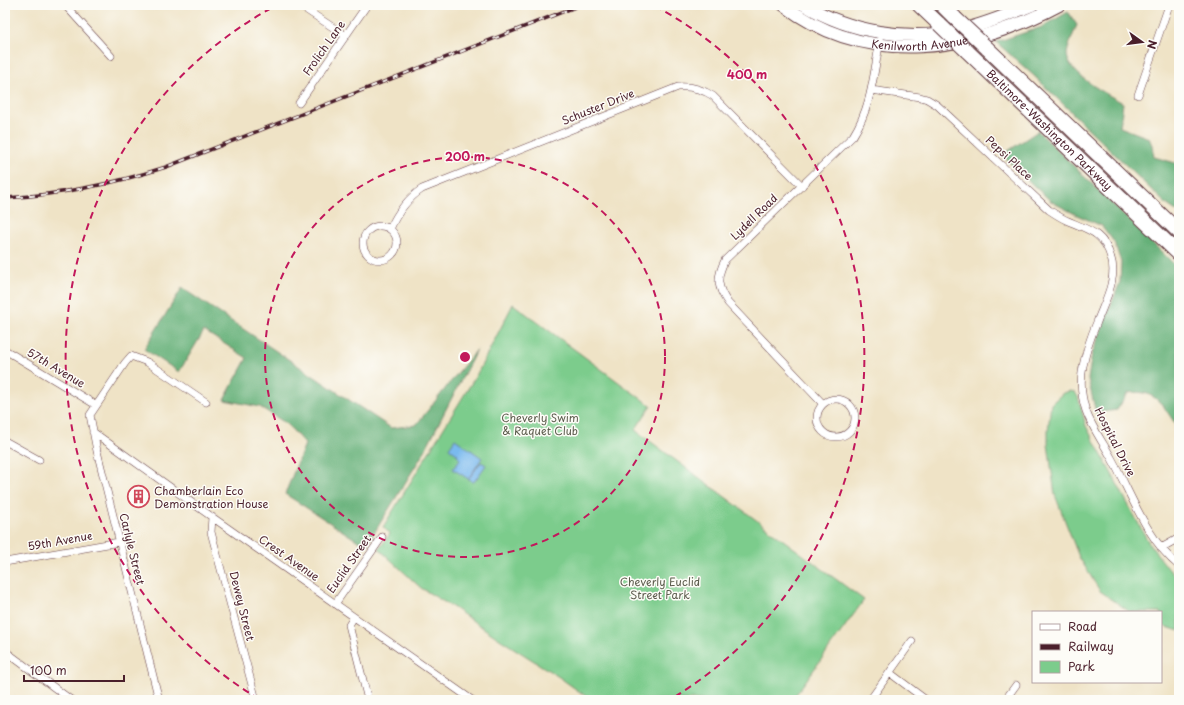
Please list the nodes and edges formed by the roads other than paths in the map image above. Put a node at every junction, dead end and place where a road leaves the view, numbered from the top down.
1 (65, 5) edge
2 (299, 5) edge
3 (367, 5) edge
4 (784, 5) edge
5 (805, 5) edge
6 (919, 5) edge
7 (942, 5) edge
8 (1032, 5) edge
9 (1059, 5) edge
10 (1169, 5) edge
11 (882, 33) junction
12 (346, 36) junction
13 (879, 45) junction
14 (111, 56) dead end
15 (871, 90) junction
16 (1138, 95) dead end
17 (299, 103) dead end
18 (802, 186) junction
19 (390, 229) junction
20 (1179, 232) edge
21 (1179, 254) edge
22 (1113, 268) joint
23 (5, 350) edge
24 (206, 402) dead end
25 (822, 404) junction
26 (96, 405) junction
27 (93, 432) junction
28 (5, 441) edge
29 (39, 460) dead end
30 (212, 517) junction
31 (382, 537) dead end
32 (1179, 538) edge
33 (119, 542) junction
34 (1161, 548) junction
35 (5, 562) edge
36 (1179, 566) edge
37 (335, 604) junction
38 (354, 617) junction
39 (912, 641) dead end
40 (5, 651) edge
41 (890, 673) junction
42 (1016, 685) dead end
43 (71, 700) edge
44 (159, 700) edge
45 (256, 700) edge
46 (368, 700) edge
47 (472, 700) edge
48 (870, 700) edge
49 (926, 700) edge
50 (1005, 700) edge

1 - 14 street
2 - 12 street
3 - 12 street, Frolich Lane
4 - 13 main road, Kenilworth Avenue
5 - 11 main road, Kenilworth Avenue
6 - 21 highway, Baltimore-Washington Parkway, bridge
7 - 20 highway, Baltimore-Washington Parkway, bridge
8 - 11 main road, Kenilworth Avenue
9 - 13 main road, Kenilworth Avenue
10 - 16 street
11 - 13 street, Lydell Road
12 - 17 street, Frolich Lane
13 - 15 street, Lydell Road
15 - 18 street, Lydell Road
15 - 22 street, Pepsi Place
18 - 19 street, Schuster Drive
18 - 25 street, Lydell Road
19 - 19 street
22 - 34 street, Hospital Drive
23 - 26 street, 57th Avenue
24 - 26 street, Carlyle Street
25 - 25 street
26 - 27 street, Carlyle Street
27 - 30 street, Crest Avenue
27 - 33 street, Carlyle Street
28 - 29 street
30 - 37 street, Crest Avenue
30 - 45 street, Dewey Street
31 - 37 street, Euclid Street
32 - 34 street
33 - 35 street, 59th Avenue
33 - 44 street, Carlyle Street
34 - 36 street, Hospital Drive
37 - 38 street, Crest Avenue
38 - 46 street
38 - 47 street, Crest Avenue
39 - 41 street
40 - 43 street
41 - 48 street
41 - 49 street
42 - 50 street

